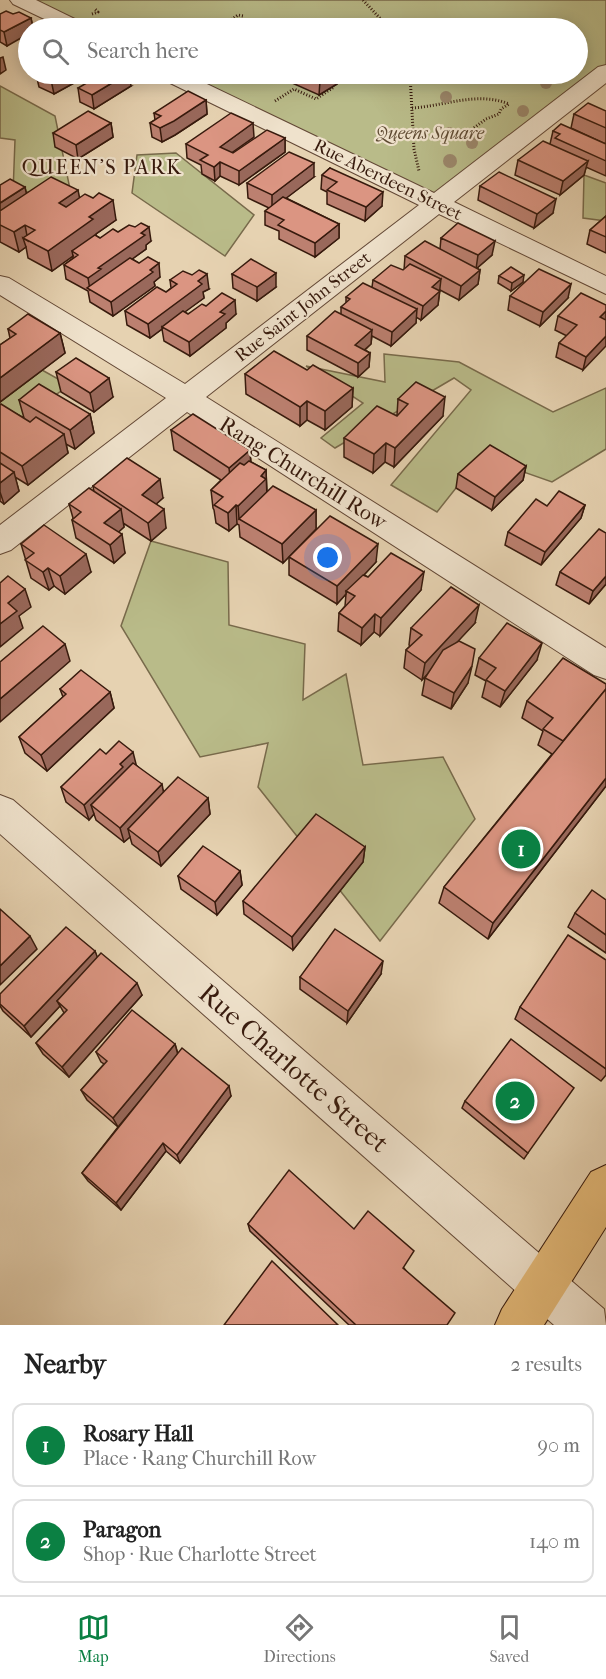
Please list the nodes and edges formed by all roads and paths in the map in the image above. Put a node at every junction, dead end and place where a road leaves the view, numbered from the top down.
1 (14, 0) edge
2 (20, 0) edge
3 (363, 0) edge
4 (0, 7) edge
5 (243, 16) dead end
6 (57, 18) edge
7 (234, 18) edge
8 (380, 18) edge
9 (606, 72) edge
10 (191, 84) edge
11 (410, 84) edge
12 (334, 87) dead end
13 (317, 94) edge
14 (312, 98) junction
15 (411, 108) junction
16 (254, 114) junction
17 (463, 136) dead end
18 (420, 175) dead end
19 (437, 204) junction
20 (0, 284) edge
21 (606, 286) edge
22 (186, 399) junction
23 (0, 542) edge
24 (606, 665) edge
25 (0, 811) edge
26 (606, 1187) edge
27 (543, 1286) junction
28 (518, 1325) edge
29 (588, 1325) edge

1 - 4 street
2 - 6 street
3 - 8 path
5 - 7 path
9 - 19 street, Rue Saint John Street
10 - 16 street, Rue Aberdeen Street
11 - 15 path
12 - 14 path
13 - 14 path
14 - 16 path
15 - 17 path
15 - 18 path
16 - 19 street, Rue Aberdeen Street
19 - 21 street, Rue Aberdeen Street
19 - 22 street, Rue Saint John Street
20 - 22 street, Rang Churchill Row
22 - 23 street, Rue Saint John Street
22 - 24 street, Rang Churchill Row
25 - 27 street, Rue Charlotte Street
26 - 27 main road
27 - 28 main road
27 - 29 street, Rue Charlotte Street

